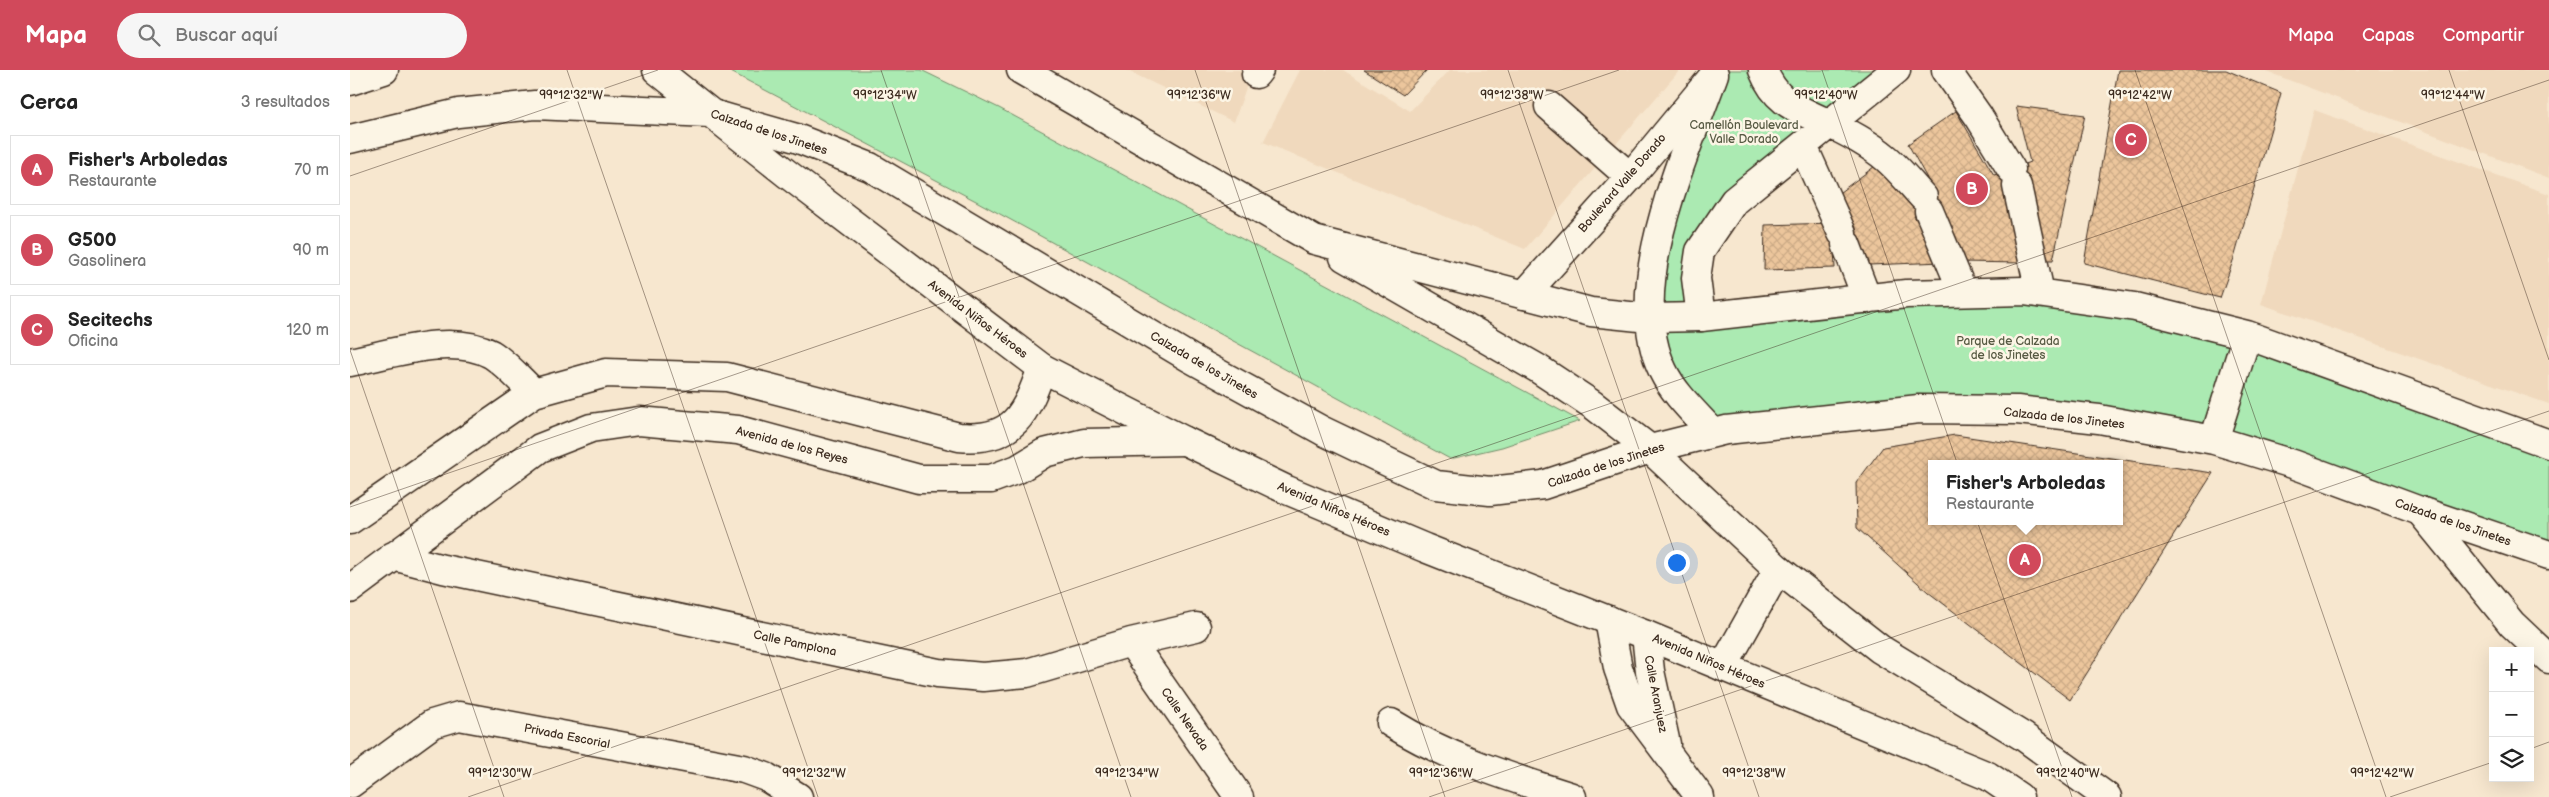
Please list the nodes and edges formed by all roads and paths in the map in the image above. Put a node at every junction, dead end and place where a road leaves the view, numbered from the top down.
1 (657, 70) edge
2 (1021, 70) edge
3 (1763, 70) edge
4 (1896, 70) edge
5 (1946, 70) edge
6 (1716, 72) edge
7 (1549, 106) dead end
8 (709, 113) junction
9 (1830, 124) junction
10 (350, 139) edge
11 (1803, 146) junction
12 (1630, 177) junction
13 (1314, 240) junction
14 (1963, 292) junction
15 (2040, 293) junction
16 (1524, 295) junction
17 (1867, 299) junction
18 (1701, 317) junction
19 (1649, 318) junction
20 (2247, 334) junction
21 (350, 362) edge
22 (1042, 368) junction
23 (534, 393) junction
24 (1015, 422) junction
25 (1713, 433) junction
26 (2214, 440) junction
27 (1184, 441) junction
28 (2549, 444) edge
29 (1650, 449) junction
30 (1044, 453) junction
31 (2420, 512) junction
32 (350, 520) edge
33 (2549, 555) edge
34 (392, 556) junction
35 (1778, 569) junction
36 (350, 589) edge
37 (1609, 620) junction
38 (1196, 627) dead end
39 (1646, 635) junction
40 (1131, 642) junction
41 (2549, 659) edge
42 (1722, 667) junction
43 (1391, 723) dead end
44 (1668, 752) junction
45 (350, 784) edge
46 (1693, 795) edge
47 (798, 797) edge
48 (1239, 797) edge
49 (1572, 797) edge
50 (2019, 797) edge
51 (2107, 797) edge

1 - 8 main road, Calzada de los Jinetes
2 - 13 main road
3 - 9 main road
4 - 9 main road
5 - 15 main road
6 - 12 main road, Boulevard Valle Dorado
6 - 19 main road
7 - 12 main road
8 - 10 main road
8 - 22 main road, Avenida Niños Héroes
8 - 29 main road, Calzada de los Jinetes
9 - 11 main road
9 - 14 main road
11 - 17 main road
11 - 18 main road
12 - 16 main road, Boulevard Valle Dorado
13 - 16 main road
13 - 29 main road
14 - 15 main road
14 - 17 main road
15 - 20 main road
16 - 19 main road
17 - 18 main road
18 - 19 main road
19 - 25 main road
20 - 26 main road
20 - 28 main road
21 - 23 main road
22 - 24 main road
22 - 27 main road, Avenida Niños Héroes
23 - 24 main road
23 - 32 main road
24 - 30 main road
25 - 26 main road, Calzada de los Jinetes
25 - 29 main road, Calzada de los Jinetes
26 - 31 main road, Calzada de los Jinetes
27 - 30 main road, Avenida de los Reyes
27 - 37 main road, Avenida Niños Héroes
29 - 35 main road
30 - 34 main road, Avenida de los Reyes
31 - 33 main road, Calzada de los Jinetes
31 - 41 main road
34 - 36 main road, Avenida de los Reyes
34 - 40 main road, Calle Pamplona
35 - 42 main road
35 - 51 main road
37 - 39 main road, Avenida Niños Héroes
37 - 44 main road, Calle Aranjuez
38 - 40 main road, Calle Pamplona
39 - 42 main road, Avenida Niños Héroes
39 - 44 main road, Calle Aranjuez
40 - 48 main road, Calle Nevada
42 - 50 main road, Avenida Niños Héroes
43 - 49 main road
44 - 46 main road, Calle Aranjuez
45 - 47 main road, Privada Escorial

